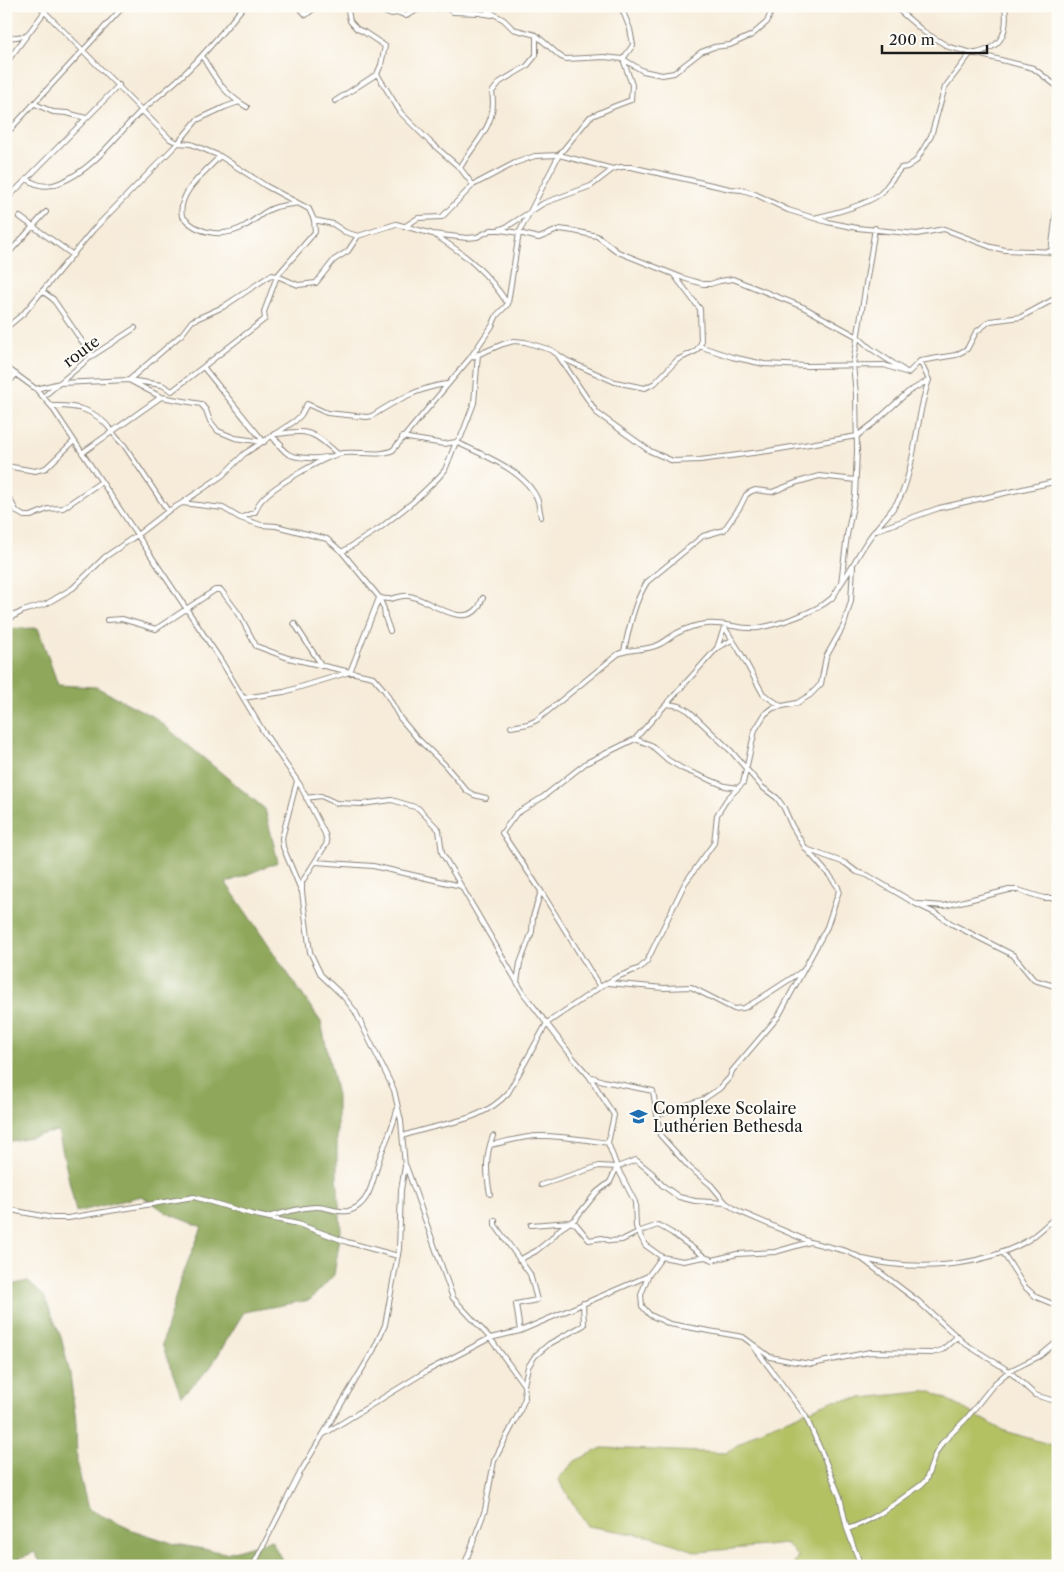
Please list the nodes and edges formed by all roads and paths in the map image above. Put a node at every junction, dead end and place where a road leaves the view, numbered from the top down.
1 (39, 6) edge
2 (49, 6) edge
3 (124, 6) edge
4 (244, 6) edge
5 (298, 6) edge
6 (317, 6) edge
7 (345, 6) edge
8 (365, 6) edge
9 (402, 6) edge
10 (480, 6) edge
11 (622, 6) edge
12 (775, 6) edge
13 (894, 6) edge
14 (1005, 6) edge
15 (45, 11) junction
16 (389, 14) junction
17 (495, 16) junction
18 (536, 35) junction
19 (26, 36) junction
20 (6, 38) edge
21 (84, 51) junction
22 (970, 54) junction
23 (202, 56) junction
24 (623, 59) junction
25 (6, 63) edge
26 (377, 74) junction
27 (119, 85) junction
28 (1058, 87) edge
29 (335, 101) dead end
30 (239, 102) junction
31 (35, 104) junction
32 (247, 107) dead end
33 (142, 110) junction
34 (86, 118) junction
35 (6, 123) edge
36 (12, 128) junction
37 (6, 134) edge
38 (178, 143) junction
39 (560, 155) junction
40 (220, 156) junction
41 (460, 168) junction
42 (613, 169) junction
43 (27, 179) junction
44 (472, 185) junction
45 (1058, 197) edge
46 (6, 200) edge
47 (298, 203) junction
48 (46, 212) dead end
49 (528, 213) junction
50 (20, 217) dead end
51 (814, 218) junction
52 (314, 220) junction
53 (33, 226) junction
54 (404, 227) junction
55 (875, 228) junction
56 (498, 230) junction
57 (519, 233) junction
58 (433, 234) junction
59 (358, 236) junction
60 (1058, 252) edge
61 (1051, 253) junction
62 (73, 255) junction
63 (6, 256) edge
64 (672, 274) junction
65 (277, 276) junction
66 (42, 291) junction
67 (1058, 299) edge
68 (508, 304) junction
69 (6, 328) edge
70 (134, 328) dead end
71 (858, 337) junction
72 (699, 346) junction
73 (478, 354) junction
74 (557, 354) junction
75 (92, 356) junction
76 (470, 358) junction
77 (920, 361) junction
78 (853, 365) junction
79 (6, 367) edge
80 (204, 368) junction
81 (908, 373) junction
82 (16, 374) junction
83 (129, 380) junction
84 (929, 380) junction
85 (60, 383) junction
86 (447, 384) junction
87 (6, 386) edge
88 (36, 389) junction
89 (44, 396) junction
90 (161, 396) junction
91 (51, 406) junction
92 (112, 432) junction
93 (273, 435) junction
94 (857, 436) junction
95 (402, 438) junction
96 (74, 441) junction
97 (264, 442) junction
98 (456, 442) junction
99 (281, 444) dead end
100 (82, 453) junction
101 (338, 454) junction
102 (330, 456) junction
103 (6, 466) edge
104 (856, 480) junction
105 (1058, 481) edge
106 (101, 482) junction
107 (6, 493) edge
108 (182, 503) junction
109 (168, 511) junction
110 (541, 517) dead end
111 (240, 518) junction
112 (875, 531) junction
113 (137, 535) junction
114 (342, 552) junction
115 (853, 566) junction
116 (841, 584) junction
117 (379, 597) junction
118 (483, 598) dead end
119 (187, 610) junction
120 (6, 612) edge
121 (16, 615) junction
122 (6, 620) edge
123 (107, 620) dead end
124 (294, 624) dead end
125 (725, 626) junction
126 (390, 630) dead end
127 (732, 640) junction
128 (717, 648) junction
129 (624, 651) junction
130 (322, 666) junction
131 (350, 672) junction
132 (243, 698) junction
133 (667, 704) junction
134 (781, 706) junction
135 (511, 727) dead end
136 (635, 739) junction
137 (747, 770) junction
138 (297, 782) junction
139 (738, 788) junction
140 (306, 798) junction
141 (486, 798) dead end
142 (806, 849) junction
143 (314, 862) junction
144 (461, 886) junction
145 (541, 891) junction
146 (302, 892) junction
147 (1058, 898) edge
148 (916, 904) junction
149 (803, 971) junction
150 (517, 982) junction
151 (607, 983) junction
152 (600, 987) junction
153 (1058, 987) edge
154 (547, 1023) junction
155 (589, 1076) junction
156 (397, 1108) junction
157 (657, 1115) junction
158 (403, 1136) junction
159 (494, 1136) dead end
160 (608, 1143) junction
161 (490, 1145) junction
162 (406, 1166) junction
163 (617, 1167) junction
164 (541, 1184) dead end
165 (490, 1194) dead end
166 (726, 1203) junction
167 (6, 1209) edge
168 (1058, 1215) edge
169 (266, 1217) junction
170 (495, 1220) dead end
171 (570, 1222) junction
172 (531, 1225) dead end
173 (638, 1232) junction
174 (810, 1242) junction
175 (1002, 1251) junction
176 (398, 1256) junction
177 (662, 1257) junction
178 (705, 1257) junction
179 (861, 1258) junction
180 (519, 1260) junction
181 (648, 1276) junction
182 (583, 1303) junction
183 (1058, 1306) edge
184 (520, 1331) junction
185 (958, 1336) junction
186 (743, 1337) junction
187 (490, 1338) junction
188 (1058, 1341) edge
189 (1009, 1371) junction
190 (524, 1385) junction
191 (1058, 1402) edge
192 (324, 1434) junction
193 (847, 1530) junction
194 (253, 1566) edge
195 (464, 1566) edge
196 (861, 1566) edge

1 - 15 street
2 - 15 street
3 - 21 street
4 - 23 street
5 - 6 street
7 - 26 street
8 - 16 street
9 - 16 street
10 - 17 street
11 - 24 street
12 - 24 street
13 - 22 street
14 - 22 street
15 - 19 street
15 - 21 street
16 - 17 street
17 - 18 street
18 - 24 street
18 - 41 street
19 - 20 street
19 - 25 street
21 - 27 street
21 - 31 street
22 - 28 street
22 - 51 street
23 - 30 street
23 - 33 street
24 - 39 street
26 - 29 street
26 - 41 street
27 - 33 street
27 - 34 street
30 - 32 street
30 - 38 street
31 - 34 street
31 - 36 street
33 - 38 street
33 - 43 street
34 - 43 street
35 - 36 street
36 - 37 street
38 - 40 street
38 - 62 street
39 - 42 street
39 - 44 street
39 - 49 street
40 - 47 street
40 - 47 street
41 - 44 street
42 - 49 street
42 - 51 street
43 - 46 street
44 - 54 street
45 - 61 street
47 - 52 street
48 - 53 street
49 - 56 street
49 - 57 street
50 - 53 street
51 - 55 street
52 - 59 street
52 - 65 street
53 - 62 street
53 - 63 street
54 - 58 street
54 - 59 street
55 - 61 street
55 - 71 street
56 - 57 street
56 - 58 street
57 - 64 street
57 - 68 street
58 - 68 street
59 - 65 street
60 - 61 street
62 - 66 street
64 - 71 street
64 - 72 street
65 - 80 street
65 - 83 street
66 - 69 street
66 - 75 street
67 - 77 street
68 - 76 street
70 - 75 street, route
71 - 78 street
71 - 81 street
72 - 74 street
72 - 78 street
73 - 74 street
73 - 76 street
73 - 98 street
74 - 94 street
75 - 85 street, route
76 - 86 street
77 - 81 street
77 - 84 street
78 - 81 street
78 - 94 street
79 - 82 street
80 - 83 street
80 - 97 street
82 - 87 street
82 - 88 street
83 - 85 street
83 - 90 street
84 - 94 street
84 - 112 street
85 - 88 street
85 - 89 street, route
86 - 93 street
86 - 95 street
88 - 89 street
89 - 91 street
90 - 92 street
90 - 97 street
91 - 92 street
91 - 96 street
92 - 100 street
92 - 109 street
93 - 97 street
93 - 99 street
93 - 101 street
93 - 102 street
94 - 104 street
95 - 98 street
95 - 101 street
96 - 100 street
96 - 103 street
97 - 108 street
98 - 110 street
98 - 114 street
100 - 106 street
101 - 102 street
102 - 111 street
104 - 116 street
104 - 129 street
105 - 112 street
106 - 107 street
106 - 113 street
108 - 109 street
108 - 111 street
109 - 113 street
111 - 114 street
112 - 115 street
113 - 119 street
113 - 121 street
114 - 117 street
115 - 116 street
115 - 134 street
116 - 125 street
117 - 118 street
117 - 126 street
117 - 131 street
119 - 123 street
119 - 130 street
119 - 132 street
120 - 121 street
121 - 122 street
124 - 130 street
125 - 127 street
125 - 128 street
125 - 129 street
127 - 128 street
127 - 134 street
128 - 133 street
129 - 135 street
130 - 131 street
131 - 132 street
131 - 141 street
132 - 138 street
133 - 136 street
133 - 137 street
134 - 137 street
136 - 139 street
136 - 145 street
137 - 139 street
137 - 142 street
138 - 140 street
138 - 146 street
139 - 151 street
140 - 143 street
140 - 144 street
142 - 148 street
142 - 149 street
143 - 144 street
143 - 146 street
144 - 150 street
145 - 150 street
145 - 152 street
146 - 156 street
147 - 148 street
148 - 153 street
149 - 151 street
149 - 157 street
150 - 154 street
151 - 152 street
152 - 154 street
154 - 155 street
154 - 158 street
155 - 157 street
155 - 160 street
156 - 158 street
156 - 169 street
157 - 166 street
158 - 162 street
159 - 161 street
160 - 161 street
160 - 163 street
161 - 165 street
162 - 176 street
162 - 187 street
163 - 164 street
163 - 166 street
163 - 171 street
163 - 173 street
166 - 174 street
167 - 169 street
168 - 175 street
169 - 176 street
170 - 180 street
171 - 172 street
171 - 173 street
171 - 180 street
173 - 177 street
173 - 178 street
174 - 178 street
174 - 179 street
175 - 179 street
175 - 183 street
176 - 192 street
177 - 178 street
177 - 181 street
179 - 185 street
180 - 184 street
181 - 182 street
181 - 186 street
182 - 184 street
182 - 190 street
184 - 187 street
185 - 186 street
185 - 189 street
186 - 193 street
187 - 190 street
187 - 192 street
188 - 189 street
189 - 191 street
189 - 193 street
190 - 195 street
192 - 194 street
193 - 196 street

